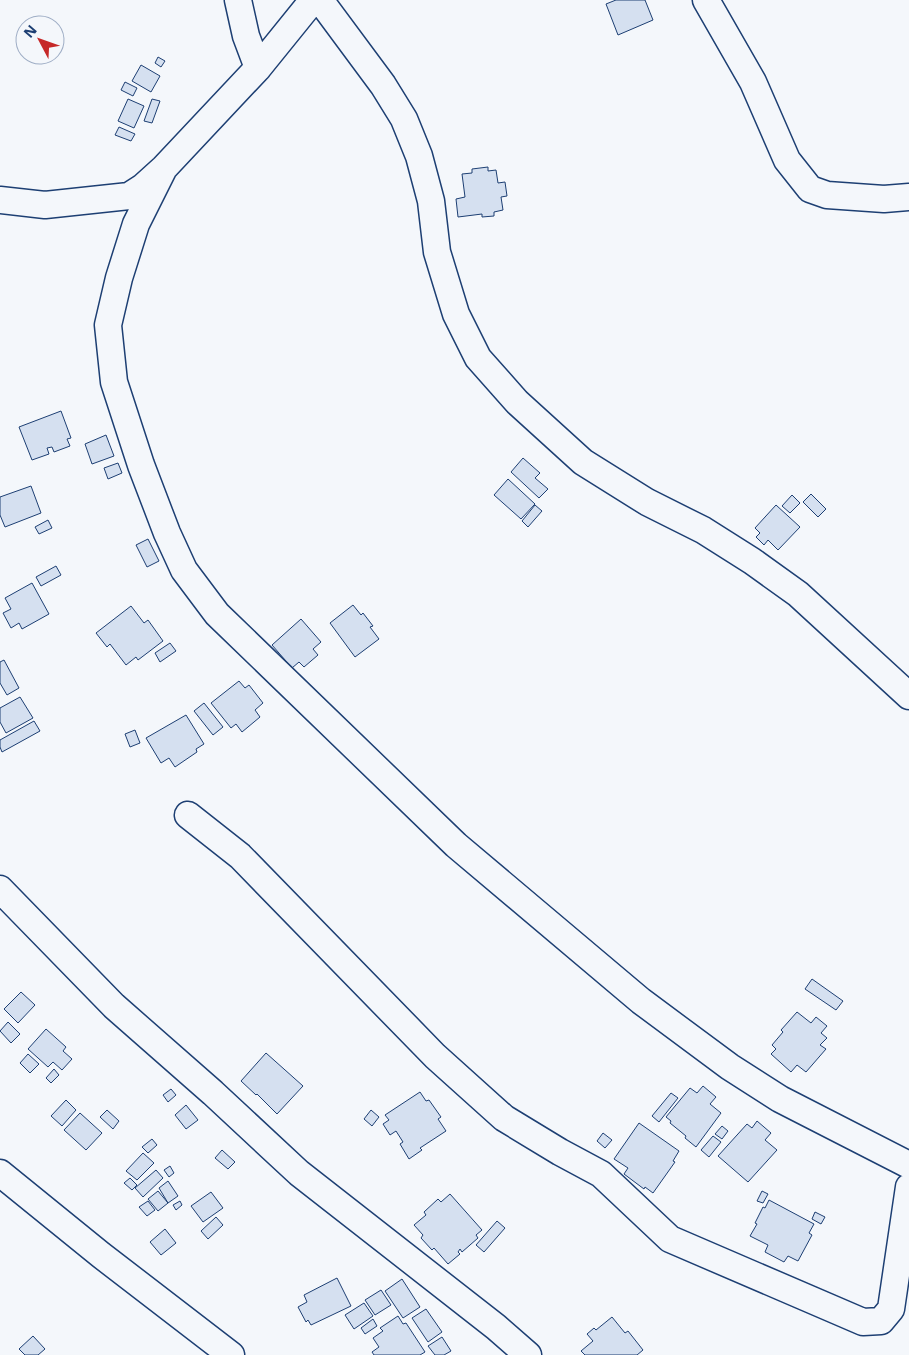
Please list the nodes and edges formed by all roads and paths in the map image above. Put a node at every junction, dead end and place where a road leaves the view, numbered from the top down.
1 (238, 0) edge
2 (312, 0) edge
3 (320, 0) edge
4 (706, 0) edge
5 (258, 68) junction
6 (164, 168) junction
7 (909, 197) edge
8 (0, 200) edge
9 (909, 696) edge
10 (188, 815) dead end
11 (0, 889) edge
12 (909, 1165) edge
13 (0, 1173) edge
14 (909, 1187) edge
15 (231, 1355) edge
16 (528, 1355) edge

1 - 5 street
2 - 5 street
3 - 9 street
4 - 7 street
5 - 6 street
6 - 8 street
6 - 12 street
10 - 14 street
11 - 16 street
13 - 15 street

